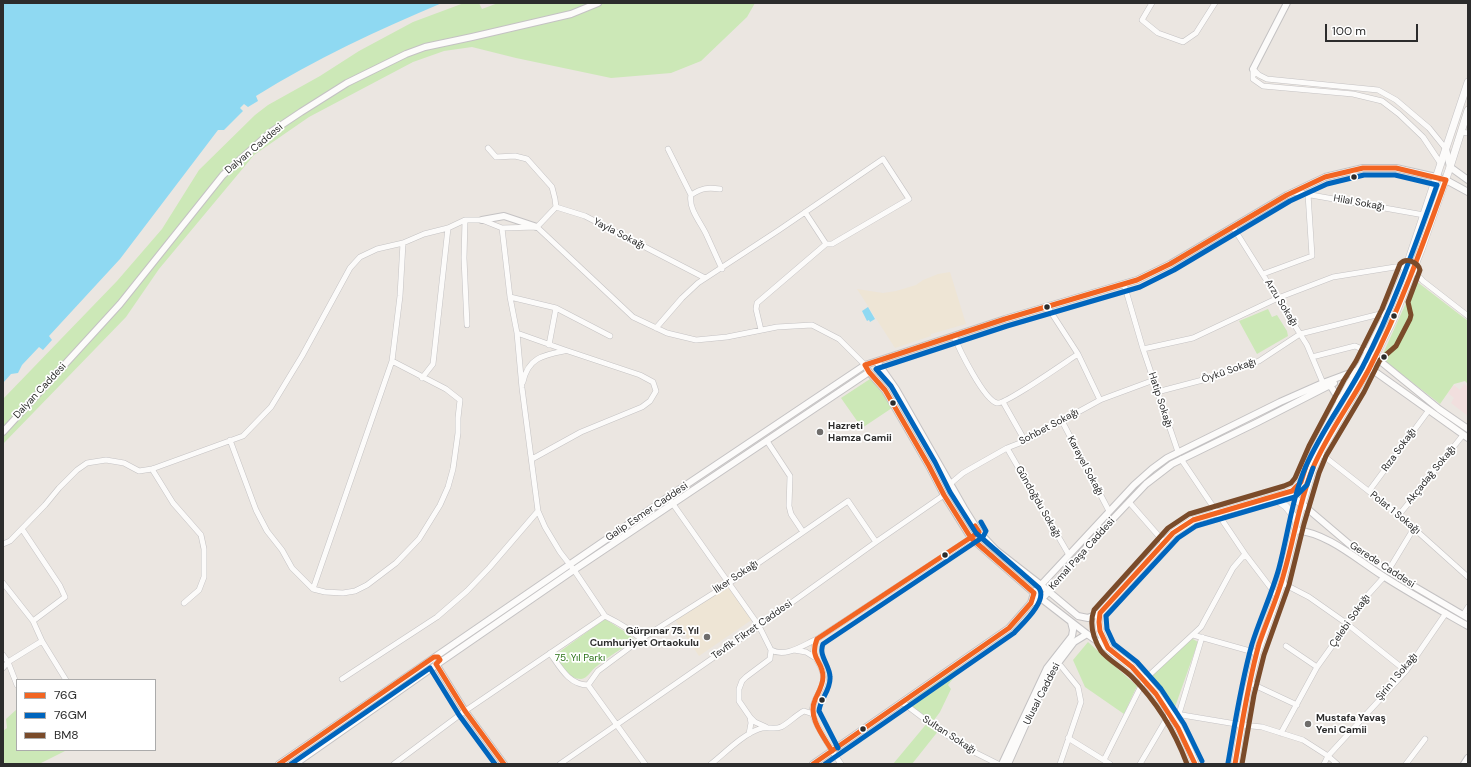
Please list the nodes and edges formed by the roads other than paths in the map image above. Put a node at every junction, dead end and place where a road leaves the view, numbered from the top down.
1 (598, 3) edge
2 (1152, 3) edge
3 (1215, 3) edge
4 (1287, 3) edge
5 (1253, 69) junction
6 (1468, 82) edge
7 (1468, 110) edge
8 (1464, 133) edge
9 (488, 148) dead end
10 (668, 149) dead end
11 (1446, 149) junction
12 (1441, 164) junction
13 (1450, 168) junction
14 (1436, 177) junction
15 (1446, 180) junction
16 (1468, 180) edge
17 (720, 189) dead end
18 (1294, 192) junction
19 (1468, 192) edge
20 (1308, 194) junction
21 (691, 196) junction
22 (556, 207) junction
23 (805, 212) junction
24 (1424, 215) junction
25 (465, 220) junction
26 (482, 220) junction
27 (537, 227) junction
28 (1233, 227) junction
29 (448, 228) junction
30 (502, 228) junction
31 (403, 243) junction
32 (826, 244) junction
33 (722, 269) junction
34 (1408, 272) junction
35 (1263, 274) junction
36 (705, 278) junction
37 (1124, 284) junction
38 (510, 297) junction
39 (1278, 298) junction
40 (1047, 306) junction
41 (556, 308) junction
42 (1388, 312) junction
43 (1468, 316) edge
44 (467, 325) dead end
45 (656, 328) junction
46 (761, 330) junction
47 (517, 333) junction
48 (1300, 334) junction
49 (610, 336) dead end
50 (954, 336) junction
51 (549, 345) junction
52 (1143, 349) junction
53 (564, 350) junction
54 (1078, 354) junction
55 (1372, 354) junction
56 (1312, 357) junction
57 (392, 361) junction
58 (877, 362) junction
59 (865, 366) junction
60 (1363, 367) junction
61 (869, 372) junction
62 (422, 378) junction
63 (1353, 378) junction
64 (1363, 379) junction
65 (1154, 380) junction
66 (1323, 383) junction
67 (1330, 385) junction
68 (522, 388) junction
69 (1157, 392) junction
70 (1100, 400) junction
71 (1340, 401) junction
72 (1003, 402) junction
73 (1429, 410) junction
74 (1062, 421) junction
75 (1468, 429) edge
76 (3, 432) edge
77 (1466, 436) edge
78 (230, 440) junction
79 (767, 441) junction
80 (1025, 441) junction
81 (1007, 448) junction
82 (1178, 452) junction
83 (1320, 453) junction
84 (532, 459) junction
85 (1181, 459) junction
86 (152, 469) junction
87 (950, 484) junction
88 (1369, 491) junction
89 (1287, 493) junction
90 (944, 495) junction
91 (668, 497) junction
92 (1269, 498) junction
93 (1129, 502) junction
94 (673, 504) junction
95 (1302, 504) junction
96 (538, 510) junction
97 (1109, 511) junction
98 (1216, 513) junction
99 (1399, 514) junction
100 (1296, 522) junction
101 (1414, 528) junction
102 (22, 529) junction
103 (1295, 530) junction
104 (803, 532) junction
105 (979, 532) junction
106 (971, 538) junction
107 (876, 542) junction
108 (1164, 542) junction
109 (3, 544) edge
110 (1245, 554) junction
111 (1069, 555) junction
112 (570, 564) junction
113 (574, 570) junction
114 (1388, 571) junction
115 (1384, 577) junction
116 (1468, 577) edge
117 (3, 583) edge
118 (1282, 583) junction
119 (728, 584) junction
120 (1041, 585) junction
121 (313, 589) junction
122 (1048, 591) junction
123 (1034, 593) junction
124 (1277, 596) junction
125 (1042, 599) junction
126 (184, 603) dead end
127 (1031, 603) junction
128 (1468, 607) edge
129 (1446, 612) junction
130 (1100, 613) junction
131 (605, 616) junction
132 (1463, 618) edge
133 (33, 621) junction
134 (1071, 622) junction
135 (1346, 623) junction
136 (759, 626) junction
137 (1468, 626) edge
138 (1087, 634) junction
139 (1193, 635) junction
140 (1202, 637) junction
141 (641, 639) junction
142 (817, 639) junction
143 (42, 641) junction
144 (1286, 646) dead end
145 (1109, 649) junction
146 (771, 650) junction
147 (794, 650) junction
148 (550, 653) junction
149 (782, 653) junction
150 (1257, 653) junction
151 (3, 655) edge
152 (432, 658) junction
153 (815, 658) junction
154 (770, 659) junction
155 (8, 662) junction
156 (1055, 662) junction
157 (436, 664) junction
158 (1317, 667) junction
159 (3, 668) edge
160 (1406, 671) junction
161 (65, 679) edge
162 (342, 679) dead end
163 (1144, 680) junction
164 (16, 682) edge
165 (1250, 683) junction
166 (588, 685) junction
167 (902, 702) junction
168 (814, 703) junction
169 (1297, 705) junction
170 (465, 711) junction
171 (802, 712) junction
172 (1170, 713) junction
173 (813, 714) junction
174 (1179, 714) junction
175 (750, 717) junction
176 (616, 724) junction
177 (1242, 725) junction
178 (768, 728) junction
179 (1281, 733) junction
180 (748, 734) junction
181 (1069, 736) junction
182 (1425, 739) dead end
183 (832, 751) junction
184 (1328, 756) junction
185 (289, 757) junction
186 (1468, 758) edge
187 (1104, 760) junction
188 (279, 764) edge
189 (294, 764) edge
190 (394, 764) edge
191 (504, 764) edge
192 (560, 764) edge
193 (645, 764) edge
194 (711, 764) edge
195 (813, 764) edge
196 (841, 764) edge
197 (998, 764) edge
198 (1002, 764) edge
199 (1008, 764) edge
200 (1060, 764) edge
201 (1110, 764) edge
202 (1140, 764) edge
203 (1195, 764) edge
204 (1235, 764) edge
205 (1324, 764) edge
206 (1337, 764) edge
207 (1406, 764) edge
208 (1464, 764) edge

1 - 76 street, Dalyan Caddesi
2 - 3 street
4 - 5 street
5 - 11 street
5 - 12 street
6 - 11 main road
7 - 8 main road
8 - 13 main road
9 - 22 street
10 - 21 street
11 - 12 main road
11 - 13 street
12 - 14 main road
13 - 15 main road
13 - 16 street
14 - 15 street, Galip Esmer Caddesi
14 - 18 street, Galip Esmer Caddesi
14 - 24 main road
15 - 19 street, Galip Esmer Caddesi
15 - 34 main road
17 - 21 street
18 - 20 street, Hilal Sokağı
18 - 28 street, Galip Esmer Caddesi
20 - 24 street, Hilal Sokağı
20 - 35 street
21 - 33 street
22 - 27 street
22 - 36 street, Yayla Sokağı
23 - 32 street
23 - 32 street
23 - 33 street
24 - 34 main road
25 - 26 street
25 - 29 street
25 - 44 street
26 - 27 street
26 - 30 street
27 - 30 street
27 - 45 street
28 - 35 street, Arzu Sokağı
28 - 37 street, Galip Esmer Caddesi
29 - 31 street
29 - 62 street
30 - 38 street
31 - 57 street
31 - 78 street
32 - 46 street
33 - 36 street
34 - 39 street
34 - 42 main road
34 - 43 street
34 - 55 main road
35 - 39 street, Arzu Sokağı
36 - 45 street
37 - 40 street, Galip Esmer Caddesi
37 - 52 street, Hatip Sokağı
38 - 41 street
38 - 47 street
39 - 48 street, Arzu Sokağı
39 - 52 street
40 - 50 street, Galip Esmer Caddesi
40 - 54 street
41 - 49 street
41 - 51 street
42 - 48 street, Öykü Sokağı
42 - 55 main road
45 - 46 street
46 - 59 street
47 - 51 street
47 - 68 street
48 - 56 street, Arzu Sokağı
48 - 69 street, Öykü Sokağı
50 - 58 street, Galip Esmer Caddesi
50 - 72 street
51 - 53 street
52 - 65 street, Hatip Sokağı
53 - 68 street
53 - 84 street
54 - 70 street
54 - 72 street
55 - 56 street
55 - 60 main road
55 - 75 street
56 - 66 street, Arzu Sokağı
57 - 62 street
57 - 121 street
58 - 59 street, Galip Esmer Caddesi
58 - 87 street
59 - 61 street
59 - 91 street, Galip Esmer Caddesi
60 - 63 main road
60 - 64 main road
60 - 66 street, Kemal Paşa Caddesi
60 - 73 street
61 - 79 street
61 - 90 street
62 - 121 street
63 - 64 street, Kemal Paşa Caddesi
63 - 67 street, Kemal Paşa Caddesi
63 - 71 main road
64 - 83 main road
65 - 69 street, Hatip Sokağı
65 - 70 street, Sohbet Sokağı
66 - 67 street
66 - 82 street, Kemal Paşa Caddesi
67 - 71 street
67 - 85 street, Kemal Paşa Caddesi
68 - 84 street
69 - 82 street, Hatip Sokağı
70 - 74 street, Sohbet Sokağı
71 - 89 main road
72 - 80 street
73 - 77 street
73 - 88 street, Rıza Sokağı
74 - 80 street, Sohbet Sokağı
74 - 97 street, Karayel Sokağı
77 - 99 street, Akçadağ Sokağı
78 - 86 street
78 - 121 street
79 - 94 street
79 - 104 street
80 - 81 street, Sohbet Sokağı
81 - 87 street, Sohbet Sokağı
81 - 111 street, Gündoğdu Sokağı
82 - 85 street
82 - 97 street, Kemal Paşa Caddesi
83 - 88 street, Polat 1 Sokağı
83 - 95 main road
84 - 96 street
85 - 93 street, Kemal Paşa Caddesi
85 - 98 street
86 - 102 street
86 - 126 street
87 - 105 street
88 - 99 street, Polat 1 Sokağı
89 - 92 main road
89 - 95 main road
90 - 106 street
90 - 107 street, Tevfik Fikret Caddesi
91 - 94 street
91 - 112 street, Galip Esmer Caddesi
92 - 98 main road
92 - 100 main road
93 - 108 street
93 - 122 street, Kemal Paşa Caddesi
94 - 113 street
94 - 119 street
95 - 100 main road
95 - 114 street, Gerede Caddesi
96 - 112 street
96 - 162 street
97 - 111 street, Kemal Paşa Caddesi
98 - 108 main road
98 - 110 street
99 - 101 street, Polat 1 Sokağı
100 - 103 main road
101 - 114 street
101 - 116 street, Polat 1 Sokağı
102 - 109 street
102 - 133 street
103 - 115 street, Gerede Caddesi
103 - 118 main road
104 - 107 street, İlker Sokağı
104 - 119 street, İlker Sokağı
105 - 106 street
105 - 120 street
106 - 123 street
106 - 142 street
107 - 136 street, Tevfik Fikret Caddesi
108 - 130 main road
110 - 124 street
110 - 139 street
111 - 120 street, Kemal Paşa Caddesi
112 - 113 street
112 - 152 street, Galip Esmer Caddesi
113 - 131 street
113 - 157 street
114 - 115 street
114 - 132 street, Gerede Caddesi
115 - 129 street, Gerede Caddesi
115 - 135 street, Çelebi Sokağı
117 - 133 street
118 - 124 main road
118 - 135 street
119 - 136 street
119 - 141 street, İlker Sokağı
120 - 122 street
120 - 123 street, Kemal Paşa Caddesi
122 - 125 street, Kemal Paşa Caddesi
122 - 130 street
123 - 125 street
123 - 127 street, Kemal Paşa Caddesi
124 - 150 main road
125 - 127 street, Kemal Paşa Caddesi
125 - 134 street
127 - 167 street
128 - 132 street
129 - 132 street, Gerede Caddesi
129 - 160 street, Şirin 1 Sokağı
130 - 145 main road
131 - 141 street
131 - 148 street
132 - 137 street, Gerede Caddesi
133 - 143 street
134 - 138 street
134 - 156 street
135 - 158 street, Çelebi Sokağı
135 - 160 street
136 - 146 street
136 - 176 street, Tevfik Fikret Caddesi
138 - 145 street
138 - 156 street, Ulusal Caddesi
139 - 140 street
139 - 163 street
140 - 150 street
140 - 174 street
141 - 166 street, İlker Sokağı
142 - 147 street
142 - 153 street
143 - 155 street
143 - 161 street
144 - 158 street
145 - 163 main road
146 - 149 street
146 - 154 street
147 - 149 street
147 - 153 street
148 - 166 street
148 - 170 street
149 - 154 street
150 - 165 main road
151 - 155 street
152 - 157 street
152 - 185 street, Galip Esmer Caddesi
153 - 168 street
154 - 175 street
155 - 159 street
155 - 164 street
156 - 181 street
156 - 198 street
156 - 199 street, Ulusal Caddesi
157 - 170 street
157 - 189 street
158 - 169 street, Çelebi Sokağı
160 - 184 street, Şirin 1 Sokağı
163 - 172 main road
163 - 187 street
165 - 169 street
165 - 177 main road
166 - 176 street
167 - 183 street
167 - 197 street, Sultan Sokağı
168 - 171 street
168 - 173 street
169 - 179 street, Çelebi Sokağı
170 - 190 street
170 - 191 street
171 - 173 street
171 - 178 street
172 - 174 street
172 - 202 street
172 - 203 main road
173 - 183 street
174 - 177 street
175 - 178 street
175 - 180 street
176 - 192 street, Tevfik Fikret Caddesi
176 - 193 street
177 - 179 street
177 - 204 main road
178 - 180 street
179 - 184 street
180 - 194 street
181 - 187 street
181 - 200 street
182 - 207 street
183 - 195 street
183 - 196 street
184 - 205 street, Şirin 1 Sokağı
184 - 206 street
185 - 188 street, Galip Esmer Caddesi
185 - 189 street
186 - 208 street
187 - 201 street

